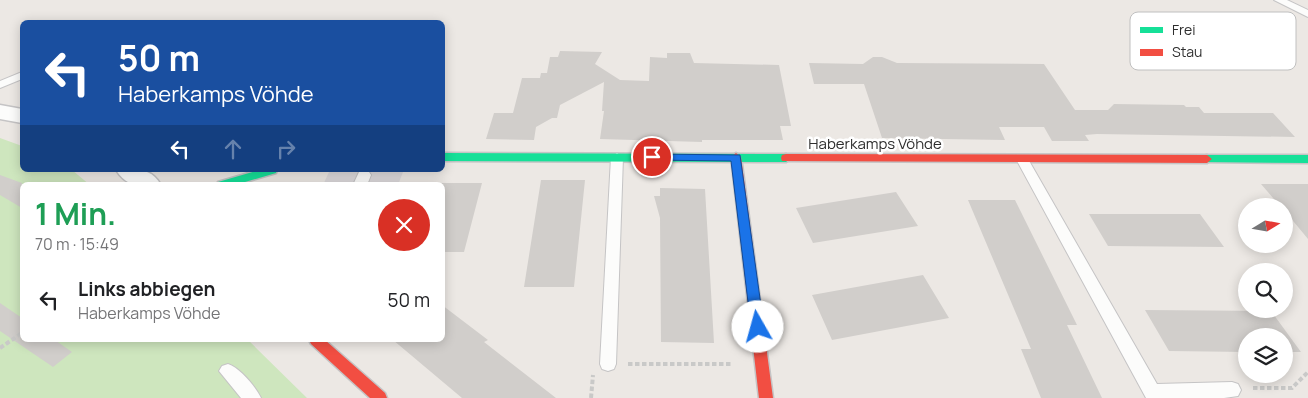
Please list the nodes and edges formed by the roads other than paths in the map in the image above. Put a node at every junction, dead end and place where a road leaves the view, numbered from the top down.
1 (1279, 0) edge
2 (1308, 14) edge
3 (20, 77) edge
4 (0, 85) edge
5 (0, 112) edge
6 (20, 116) edge
7 (445, 157) edge
8 (617, 157) junction
9 (736, 158) junction
10 (1022, 159) junction
11 (1308, 159) edge
12 (132, 172) edge
13 (265, 172) edge
14 (144, 182) edge
15 (232, 182) edge
16 (318, 342) edge
17 (608, 364) road end
18 (228, 371) dead end
19 (1232, 390) road end
20 (1154, 395) edge
21 (252, 398) edge
22 (380, 398) edge
23 (766, 398) edge

1 - 2 lane
3 - 4 lane
5 - 6 street
7 - 8 street, Haberkamps Vöhde
8 - 9 street, Haberkamps Vöhde
8 - 17 lane
9 - 10 street, Haberkamps Vöhde
9 - 23 street
10 - 11 street, Haberkamps Vöhde
10 - 20 lane
12 - 14 street
13 - 15 street
16 - 22 street
18 - 21 lane
19 - 20 lane

